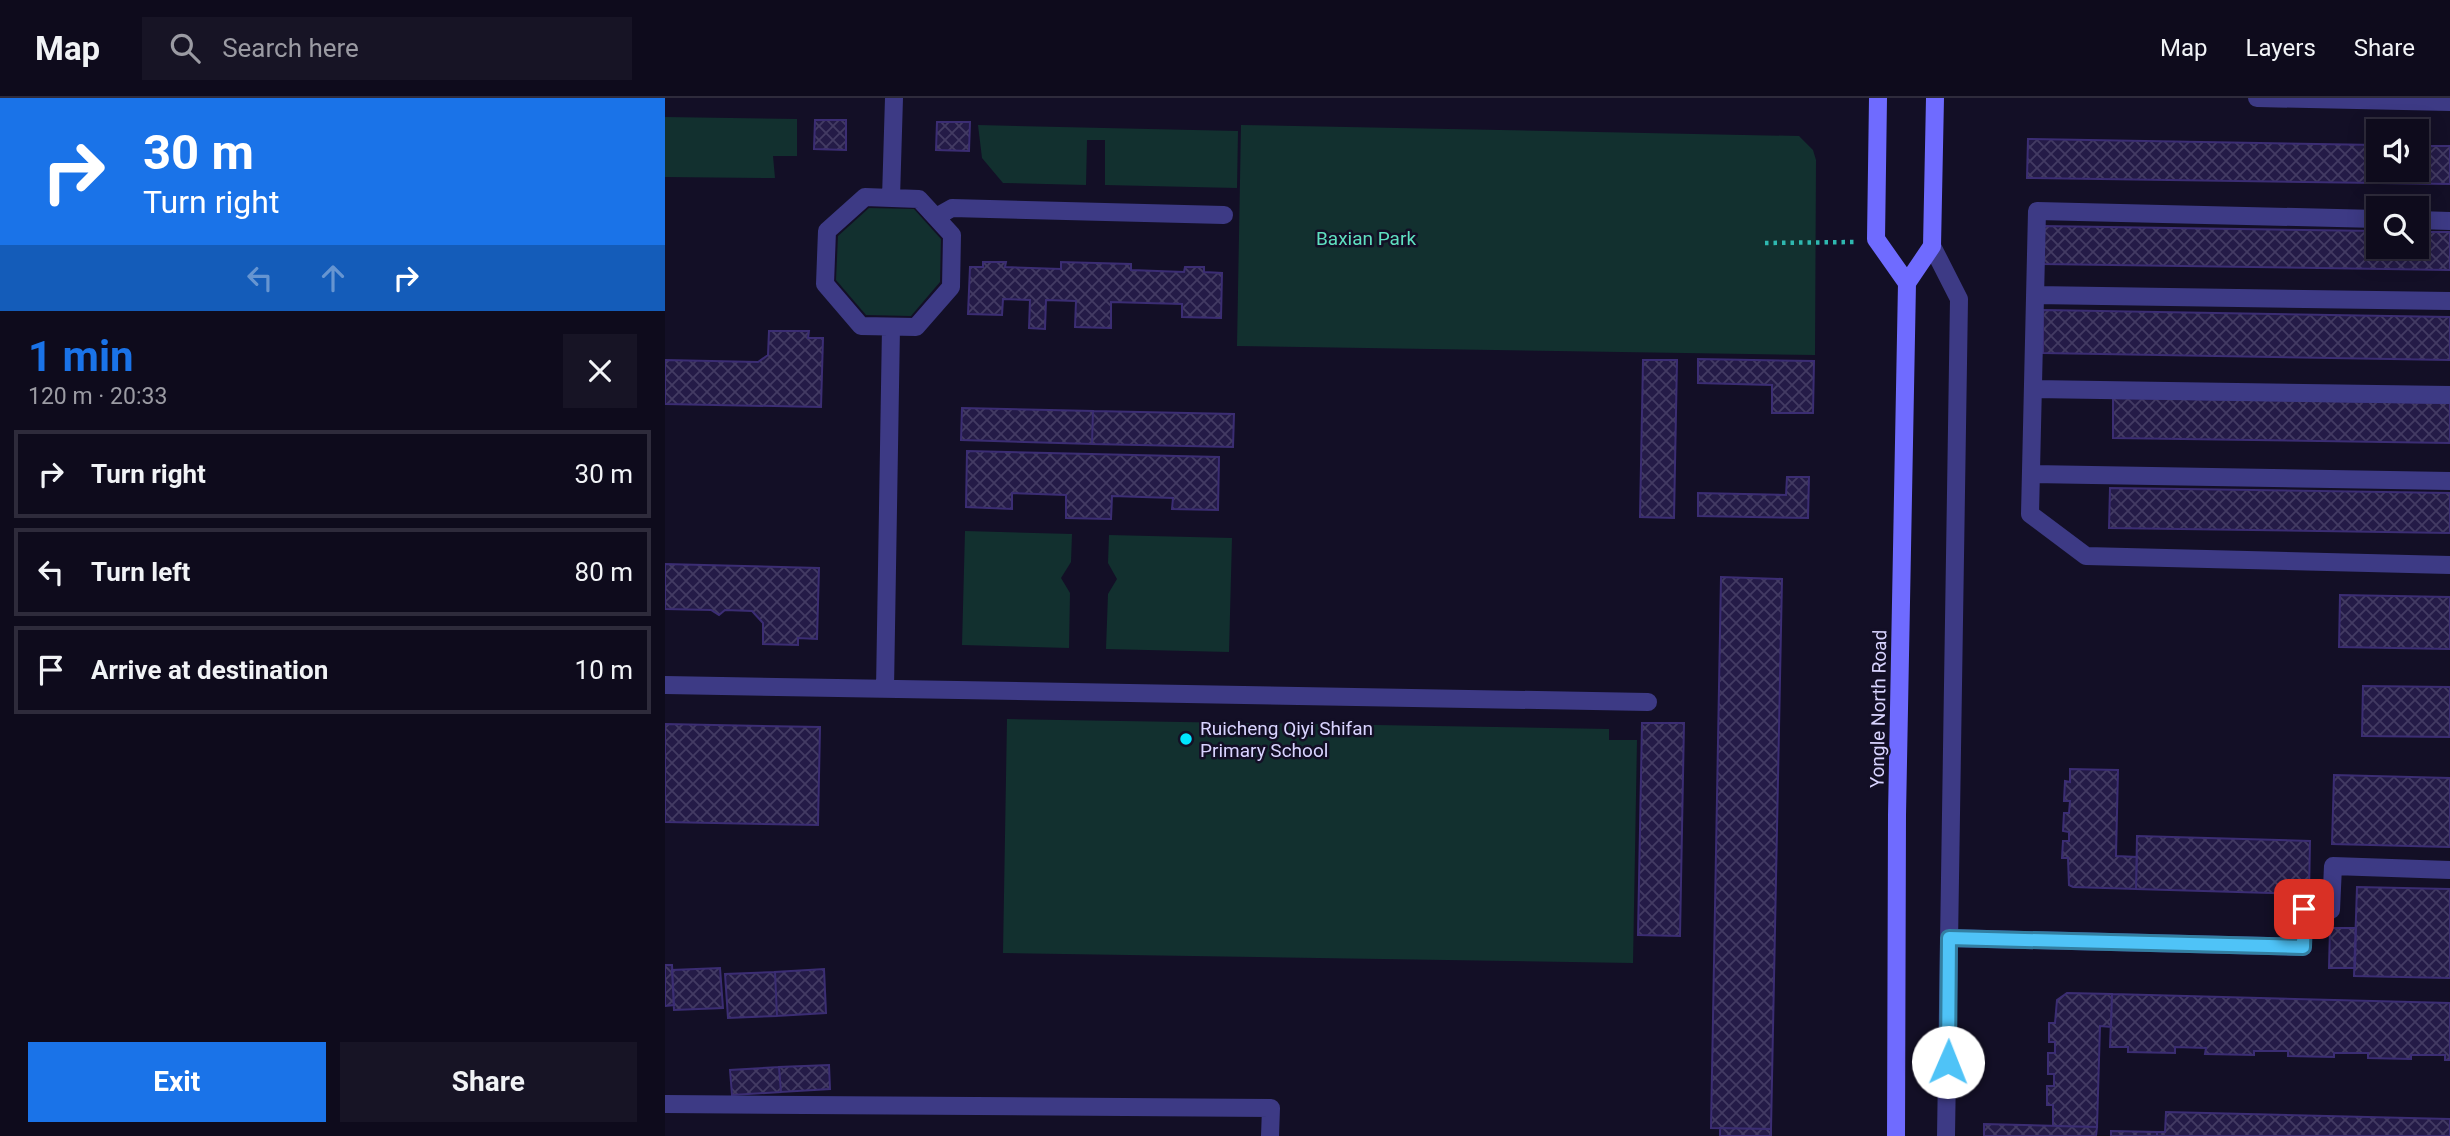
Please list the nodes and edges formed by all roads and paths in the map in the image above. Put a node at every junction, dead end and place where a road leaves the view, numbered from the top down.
1 (894, 98) edge
2 (1878, 98) edge
3 (1935, 98) edge
4 (2257, 98) edge
5 (2450, 102) edge
6 (891, 198) junction
7 (1224, 215) dead end
8 (936, 217) junction
9 (2366, 219) edge
10 (2429, 220) edge
11 (2450, 221) edge
12 (1878, 242) junction
13 (1765, 243) dead end
14 (1931, 246) junction
15 (1907, 284) junction
16 (2035, 295) junction
17 (2450, 301) edge
18 (891, 327) junction
19 (2033, 389) junction
20 (2450, 396) edge
21 (2031, 474) junction
22 (2450, 481) edge
23 (2450, 565) edge
24 (665, 685) edge
25 (885, 689) junction
26 (1648, 702) dead end
27 (2450, 870) edge
28 (1949, 938) junction
29 (665, 1104) edge
30 (1270, 1136) edge
31 (1896, 1136) edge
32 (1947, 1136) edge

1 - 6 street
2 - 12 main road
3 - 14 main road
4 - 5 street
6 - 8 street
6 - 18 street
7 - 8 street
8 - 18 street
9 - 16 street
10 - 11 street
12 - 13 path
12 - 15 main road
14 - 15 main road
14 - 28 street
15 - 31 main road, Yongle North Road
16 - 17 street
16 - 19 street
18 - 25 street
19 - 20 street
19 - 21 street
21 - 22 street
21 - 23 street
24 - 25 street
25 - 26 street
27 - 28 street
28 - 32 street
29 - 30 street

